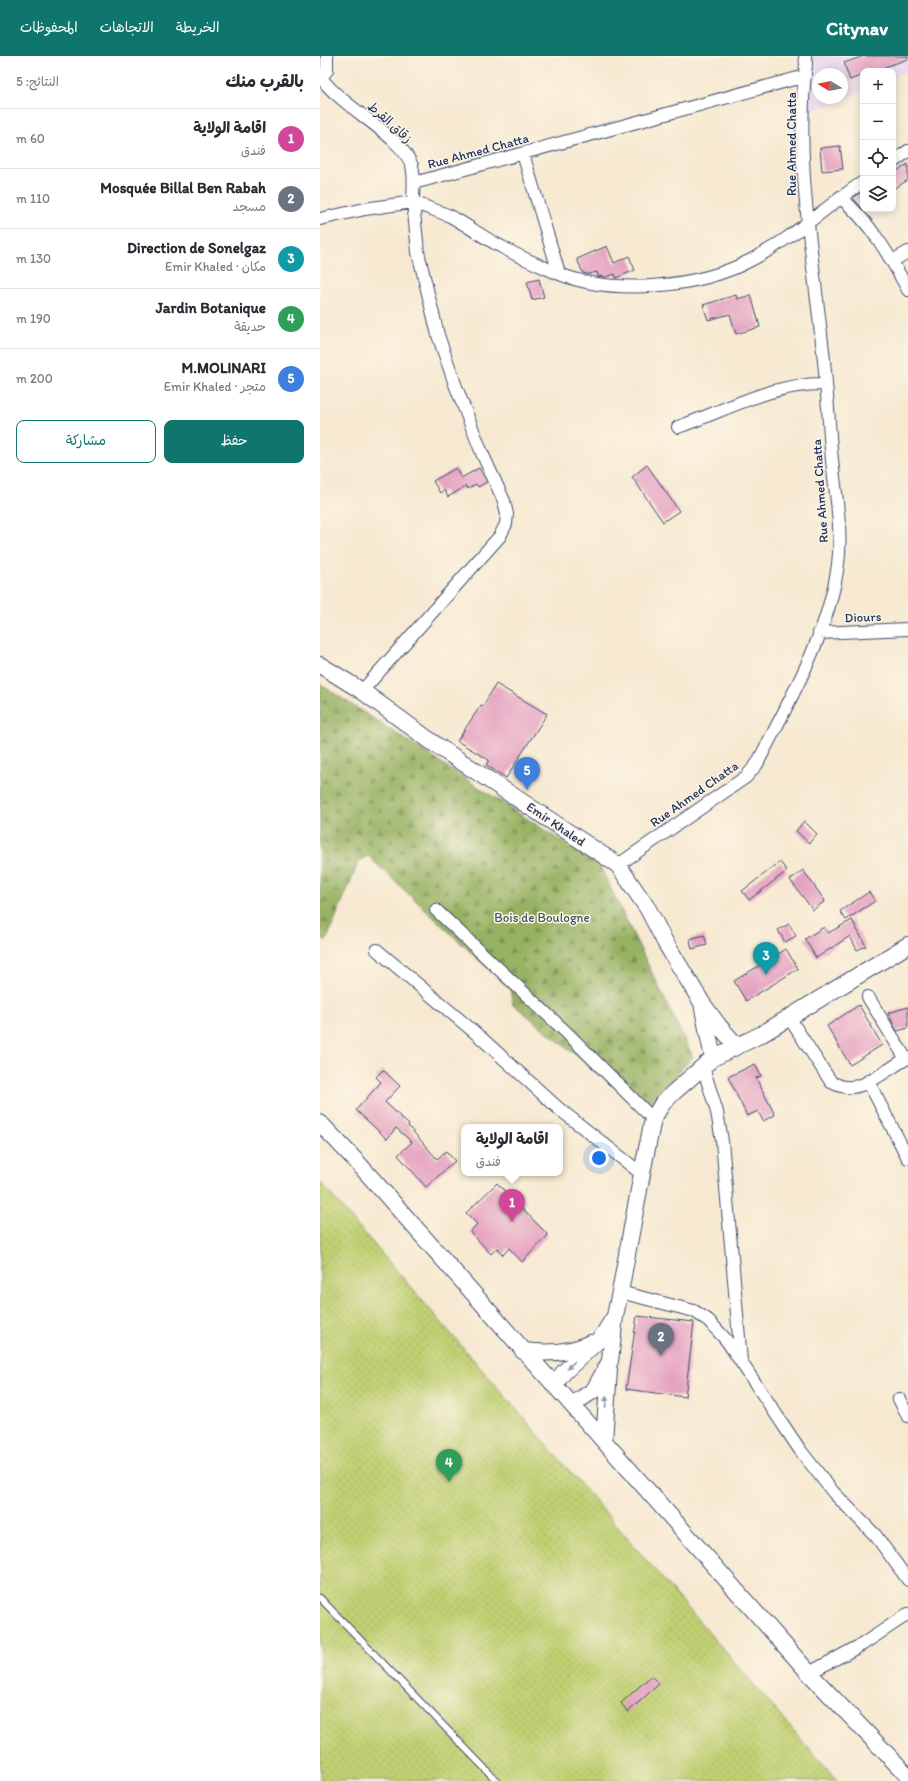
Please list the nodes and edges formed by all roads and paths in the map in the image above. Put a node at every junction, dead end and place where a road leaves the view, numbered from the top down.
1 (327, 56) edge
2 (804, 56) edge
3 (805, 76) junction
4 (320, 78) edge
5 (908, 152) edge
6 (523, 154) junction
7 (896, 160) edge
8 (414, 183) junction
9 (860, 184) edge
10 (840, 197) junction
11 (413, 202) junction
12 (320, 219) edge
13 (808, 222) junction
14 (908, 252) edge
15 (892, 261) junction
16 (559, 273) junction
17 (908, 290) edge
18 (825, 384) junction
19 (678, 427) dead end
20 (908, 629) edge
21 (819, 633) junction
22 (320, 665) edge
23 (362, 691) junction
24 (618, 865) junction
25 (436, 910) dead end
26 (908, 945) edge
27 (377, 950) dead end
28 (868, 997) dead end
29 (702, 1003) junction
30 (788, 1016) junction
31 (736, 1046) junction
32 (907, 1059) edge
33 (708, 1063) junction
34 (868, 1081) junction
35 (653, 1119) junction
36 (320, 1122) edge
37 (908, 1158) edge
38 (642, 1174) junction
39 (620, 1292) junction
40 (615, 1316) junction
41 (602, 1337) junction
42 (523, 1351) junction
43 (610, 1361) junction
44 (741, 1362) junction
45 (554, 1385) junction
46 (899, 1400) dead end
47 (572, 1404) junction
48 (908, 1416) edge
49 (604, 1441) junction
50 (908, 1580) edge
51 (320, 1598) edge
52 (908, 1614) edge
53 (809, 1673) junction
54 (908, 1776) edge
55 (497, 1781) edge

1 - 4 street
2 - 3 street, Rue Ahmed Chatta
3 - 6 street, Rue Ahmed Chatta
3 - 13 street, Rue Ahmed Chatta
4 - 8 street, زقاق القرط
5 - 7 street
6 - 8 street, Rue Ahmed Chatta
6 - 16 street
8 - 11 street, زقاق القرط
9 - 10 street
10 - 13 street
10 - 15 street
11 - 12 street
11 - 16 street
11 - 23 street, زقاق القرط
13 - 16 street
13 - 18 street, Rue Ahmed Chatta
14 - 15 street
15 - 17 street
18 - 19 street
18 - 21 street, Rue Ahmed Chatta
20 - 21 street, Diours
21 - 24 street, Rue Ahmed Chatta
22 - 23 street, Emir Khaled
23 - 24 street, Emir Khaled
24 - 29 street, Emir Khaled
25 - 35 street
26 - 30 street
27 - 38 street
28 - 32 street
29 - 31 street
29 - 33 street
30 - 31 street
30 - 34 street
31 - 33 street
32 - 34 street
33 - 35 street
33 - 44 street
34 - 37 street
35 - 38 street
36 - 42 street
38 - 39 street
39 - 40 street
39 - 44 street
40 - 41 street
40 - 43 street
41 - 42 street
41 -> 45 street
42 - 45 street
43 - 47 street
49 -> 43 street
44 - 50 street
45 - 47 street
46 - 48 street
47 - 49 street
49 - 53 street
51 - 55 lane
52 - 53 street
53 - 54 street

